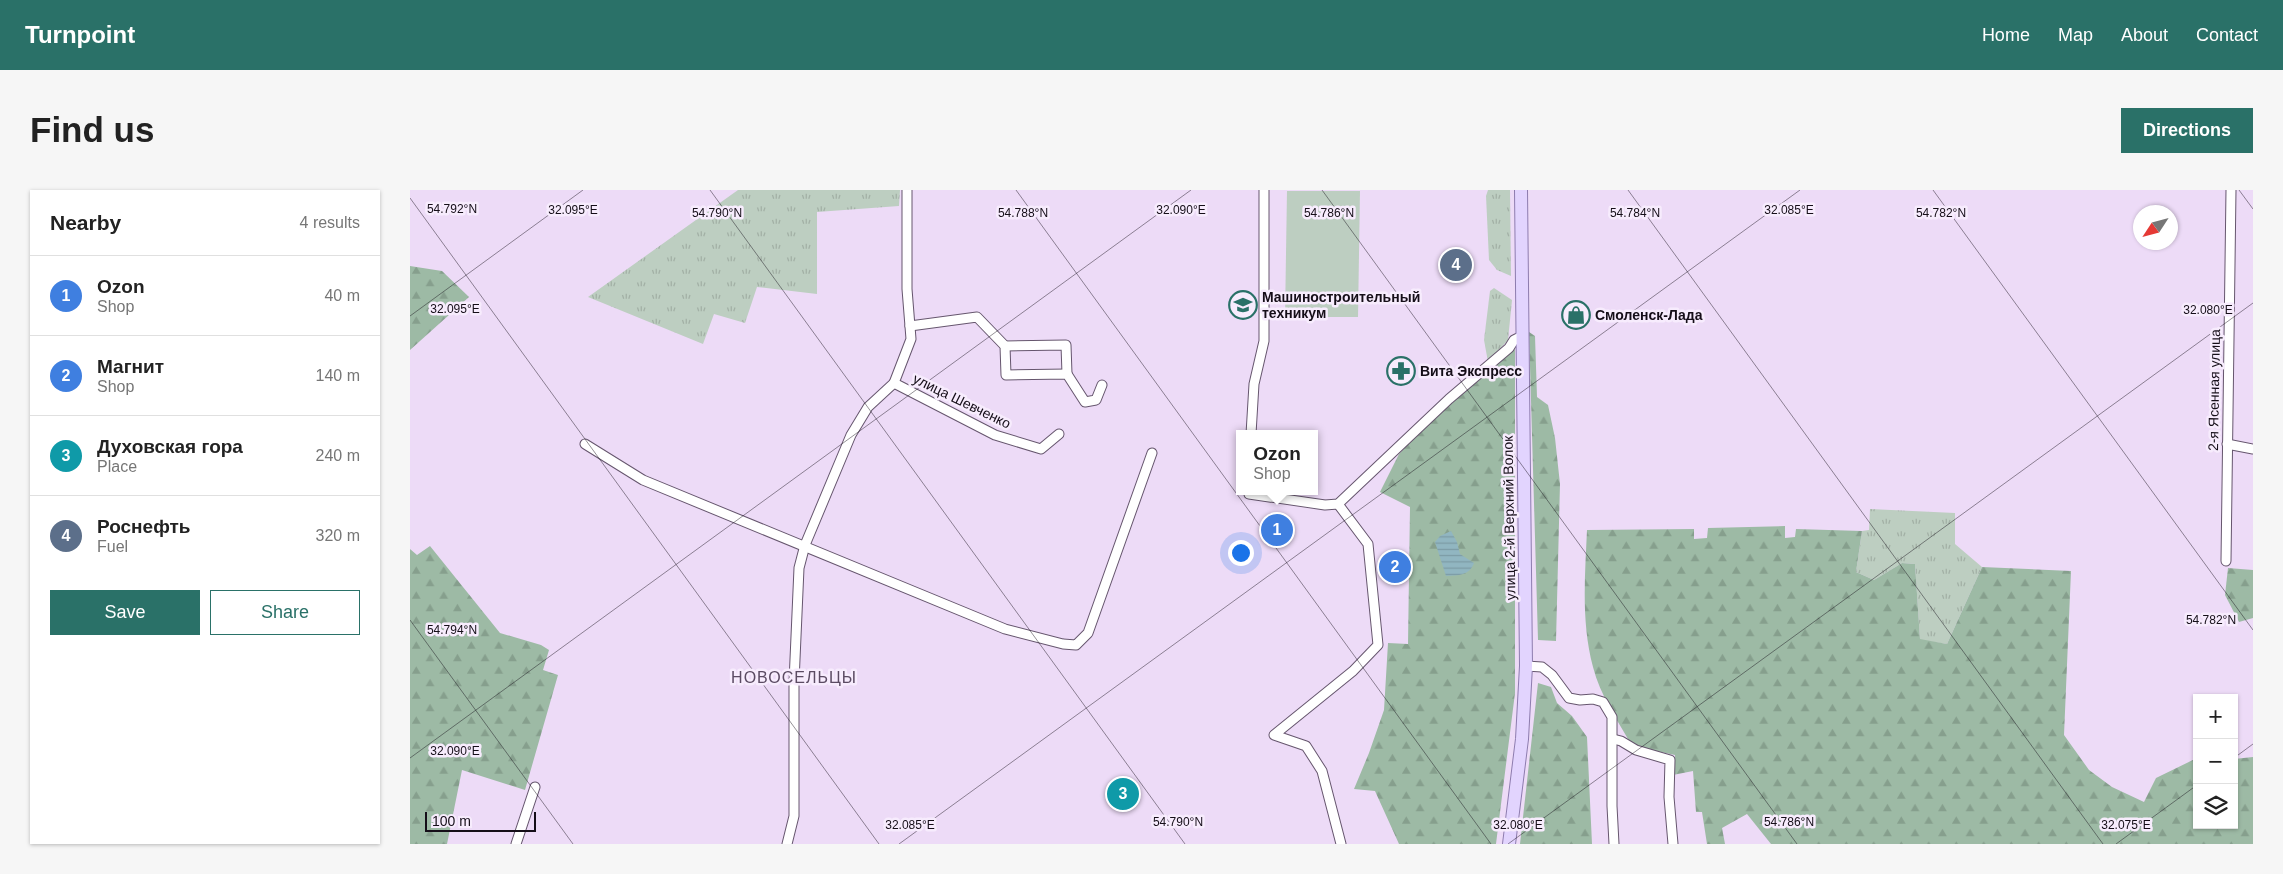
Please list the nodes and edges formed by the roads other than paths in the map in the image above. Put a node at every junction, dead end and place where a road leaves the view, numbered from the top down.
1 (907, 190) edge
2 (1264, 190) edge
3 (1521, 190) edge
4 (2230, 190) edge
5 (910, 326) junction
6 (1522, 336) junction
7 (1005, 346) junction
8 (1067, 374) junction
9 (894, 383) junction
10 (1102, 385) dead end
11 (1251, 430) edge
12 (1059, 434) dead end
13 (585, 444) dead end
14 (2227, 444) junction
15 (2253, 449) edge
16 (1152, 453) dead end
17 (1256, 495) edge
18 (1338, 504) junction
19 (805, 545) junction
20 (2226, 561) dead end
21 (1526, 666) junction
22 (1613, 740) junction
23 (535, 787) dead end
24 (516, 844) edge
25 (787, 844) edge
26 (1341, 844) edge
27 (1509, 844) edge
28 (1614, 844) edge
29 (1673, 844) edge

1 - 5 street, улица Шевченко
2 - 11 street
3 - 6 main road, улица 2-й Верхний Волок
4 - 14 street, 2-я Ясенная улица
5 - 7 street
5 - 9 street, улица Шевченко
6 - 18 street
6 - 21 main road, улица 2-й Верхний Волок
7 - 8 street
7 - 8 street
8 - 10 street
9 - 12 street, улица Шевченко
9 - 19 street
13 - 19 street
14 - 15 street
14 - 20 street, 2-я Ясенная улица
16 - 19 street
17 - 18 street
18 - 26 street
19 - 25 street
21 - 22 street
21 - 27 main road, улица 2-й Верхний Волок
22 - 28 street
22 - 29 street
23 - 24 street

